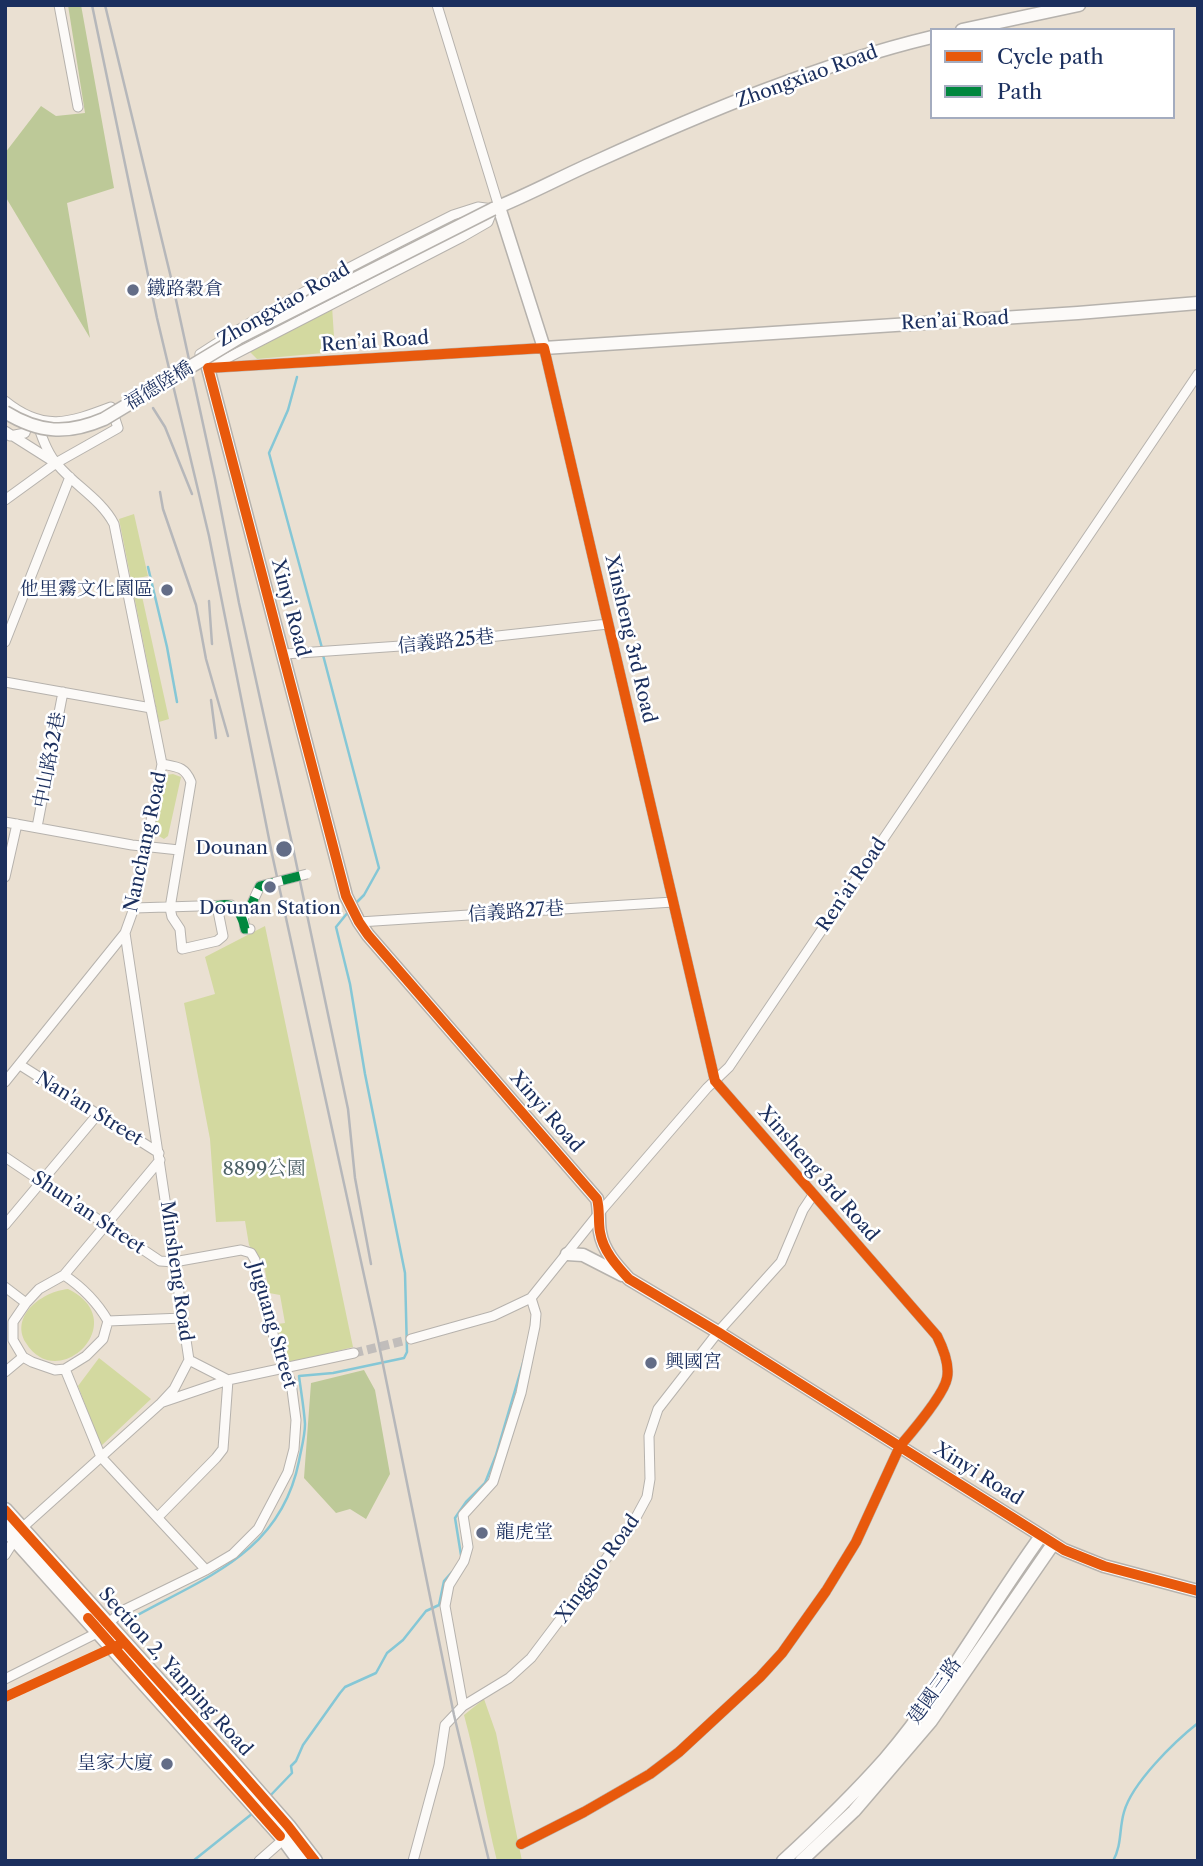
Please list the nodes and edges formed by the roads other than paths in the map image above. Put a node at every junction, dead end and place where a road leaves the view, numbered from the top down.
1 (59, 5) edge
2 (437, 5) edge
3 (1079, 5) edge
4 (971, 28) edge
5 (930, 37) edge
6 (78, 107) dead end
7 (496, 208) junction
8 (1198, 303) edge
9 (544, 348) junction
10 (208, 368) junction
11 (1198, 374) edge
12 (5, 401) edge
13 (5, 412) edge
14 (32, 419) junction
15 (8, 434) edge
16 (56, 463) junction
17 (70, 477) junction
18 (5, 499) edge
19 (608, 624) junction
20 (5, 642) edge
21 (285, 654) junction
22 (5, 682) edge
23 (63, 692) junction
24 (151, 708) junction
25 (162, 764) junction
26 (5, 822) edge
27 (17, 824) junction
28 (37, 827) junction
29 (145, 846) junction
30 (179, 850) junction
31 (307, 874) dead end
32 (5, 877) edge
33 (673, 902) junction
34 (217, 906) junction
35 (134, 908) junction
36 (170, 908) junction
37 (247, 914) dead end
38 (359, 922) junction
39 (250, 929) dead end
40 (125, 933) junction
41 (20, 1065) junction
42 (715, 1081) junction
43 (5, 1082) edge
44 (98, 1114) junction
45 (5, 1157) edge
46 (159, 1157) junction
47 (41, 1181) junction
48 (813, 1195) junction
49 (600, 1212) junction
50 (5, 1225) edge
51 (105, 1225) junction
52 (567, 1254) junction
53 (174, 1262) junction
54 (64, 1275) junction
55 (629, 1279) junction
56 (5, 1287) edge
57 (531, 1298) junction
58 (26, 1303) junction
59 (183, 1318) junction
60 (108, 1321) junction
61 (718, 1332) junction
62 (411, 1339) tunnel mouth
63 (354, 1353) tunnel mouth
64 (23, 1357) junction
65 (189, 1360) junction
66 (65, 1369) junction
67 (285, 1369) junction
68 (5, 1372) edge
69 (228, 1380) junction
70 (161, 1403) junction
71 (900, 1446) junction
72 (101, 1457) junction
73 (5, 1510) edge
74 (158, 1517) junction
75 (12, 1535) edge
76 (1041, 1536) junction
77 (1053, 1544) junction
78 (5, 1555) edge
79 (206, 1570) junction
80 (1198, 1591) edge
81 (104, 1628) junction
82 (5, 1679) edge
83 (463, 1706) junction
84 (818, 1837) junction
85 (284, 1839) junction
86 (521, 1844) dead end
87 (260, 1861) edge
88 (300, 1861) edge
89 (315, 1861) edge
90 (413, 1861) edge
91 (783, 1861) edge
92 (802, 1861) edge

1 - 6 street
2 - 7 street
3 - 4 street
5 - 7 street, Zhongxiao Road
7 - 9 street, Xinsheng 3rd Road
7 - 10 street, Zhongxiao Road
7 - 10 street, Zhongxiao Road
7 - 13 street, 福德陸橋, bridge
8 - 9 street, Ren’ai Road
9 - 10 street, Ren’ai Road
9 - 19 street, Xinsheng 3rd Road
10 - 21 street, Xinyi Road
11 - 42 street, Ren’ai Road
12 - 14 street
14 - 15 street
14 - 16 street
14 - 16 street
15 - 16 street
16 - 17 street, Nanchang Road
16 - 18 street
17 - 20 street
17 - 24 street, Nanchang Road
19 - 21 street, 信義路25巷
19 - 33 street, Xinsheng 3rd Road
21 - 38 street, Xinyi Road
22 - 23 street
23 - 24 street
23 - 28 street, 中山路32巷
24 - 25 street, Nanchang Road
25 - 29 street, Nanchang Road
25 - 30 street
26 - 27 street
27 - 28 street
27 - 32 street
28 - 29 street
29 - 30 street
29 - 35 street, Nanchang Road
30 - 36 street
31 - 37 street, bridge
33 - 38 street, 信義路27巷
33 - 42 street, Xinsheng 3rd Road
34 - 36 street
34 - 36 street
34 - 39 street
35 - 36 street
35 - 40 street, Nanchang Road
38 - 49 street, Xinyi Road
40 - 41 street, Nanchang Road
40 - 46 street, Minsheng Road
41 - 43 street, Nanchang Road
41 - 44 street, Nan'an Street
42 - 48 street, Xinsheng 3rd Road
42 - 49 street, Ren’ai Road
44 - 46 street, Nan'an Street
44 - 47 street
45 - 47 street, Shun’an Street
46 - 51 street
46 - 53 street, Minsheng Road
47 - 50 street
47 - 51 street, Shun’an Street
48 - 61 street, Xingguo Road
48 - 71 street, Xinsheng 3rd Road
49 - 52 street, Ren’ai Road
49 - 55 street, Xinyi Road
51 - 53 street, Shun’an Street
51 - 54 street
52 - 55 street
52 - 57 street, Ren’ai Road
53 - 59 street, Minsheng Road
53 - 67 street, Juguang Street
54 - 58 street
54 - 60 street
55 - 61 street, Xinyi Road
56 - 58 street
57 - 62 street
57 - 83 street
58 - 64 street
59 - 60 street
59 - 65 street, Minsheng Road
60 - 66 street
61 - 71 street, Xinyi Road
61 - 83 street, Xingguo Road
63 - 67 street
64 - 66 street
64 - 68 street
65 - 69 street
65 - 70 street, Minsheng Road
66 - 72 street
67 - 69 street
67 - 79 street, Juguang Street
69 - 70 street
69 - 74 street
70 - 72 street, Minsheng Road
71 - 76 street, Xinyi Road
71 - 86 street, Xinsheng 3rd Road
72 - 74 street
72 - 75 street, Minsheng Road
73 - 75 main road, Section 2, Yanping Road
74 - 79 street
75 - 78 street, Minsheng Road
75 - 81 main road, Section 2, Yanping Road
76 - 77 street, Xinyi Road
76 - 84 street, 建國三路
77 - 80 street, Xinyi Road
77 - 84 street, 建國三路
79 - 81 street, Juguang Street
81 - 82 street, Juguang Street
81 - 85 main road, Section 2, Yanping Road
81 - 89 main road, Section 2, Yanping Road
83 - 90 street, Xingguo Road
84 - 91 street
84 - 92 street
85 - 87 street
85 - 88 main road, Section 2, Yanping Road

